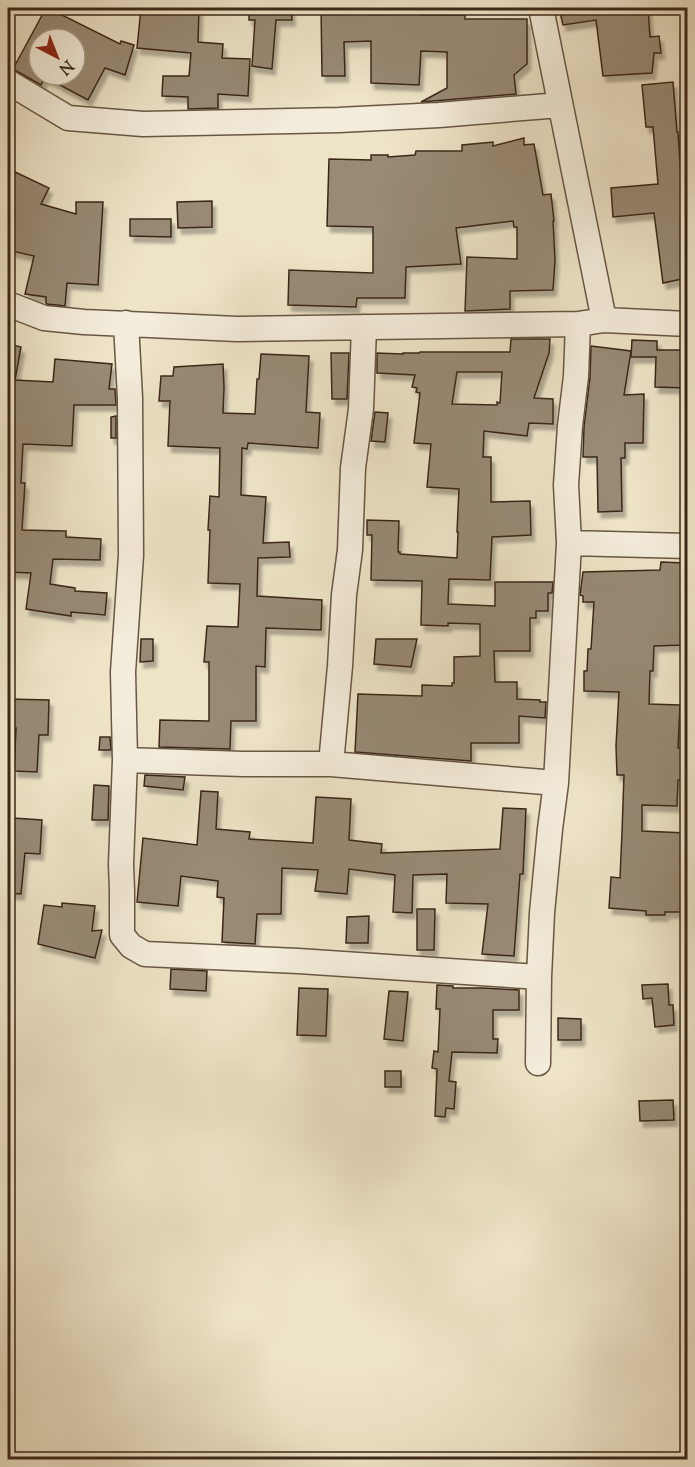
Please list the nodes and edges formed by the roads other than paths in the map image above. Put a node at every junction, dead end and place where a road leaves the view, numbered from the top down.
1 (541, 8) edge
2 (8, 82) edge
3 (560, 105) junction
4 (8, 304) edge
5 (603, 320) junction
6 (126, 323) junction
7 (578, 324) junction
8 (687, 324) edge
9 (364, 327) junction
10 (569, 543) junction
11 (687, 546) edge
12 (125, 760) junction
13 (331, 764) junction
14 (556, 783) junction
15 (539, 977) junction
16 (538, 1063) dead end

1 - 3 street
2 - 3 street
3 - 5 street
4 - 6 street
5 - 7 street
5 - 8 street
6 - 9 street
6 - 12 street
7 - 9 street
7 - 10 street
9 - 13 street
10 - 11 street
10 - 14 street
12 - 13 street
12 - 15 street
13 - 14 street
14 - 15 street
15 - 16 street

